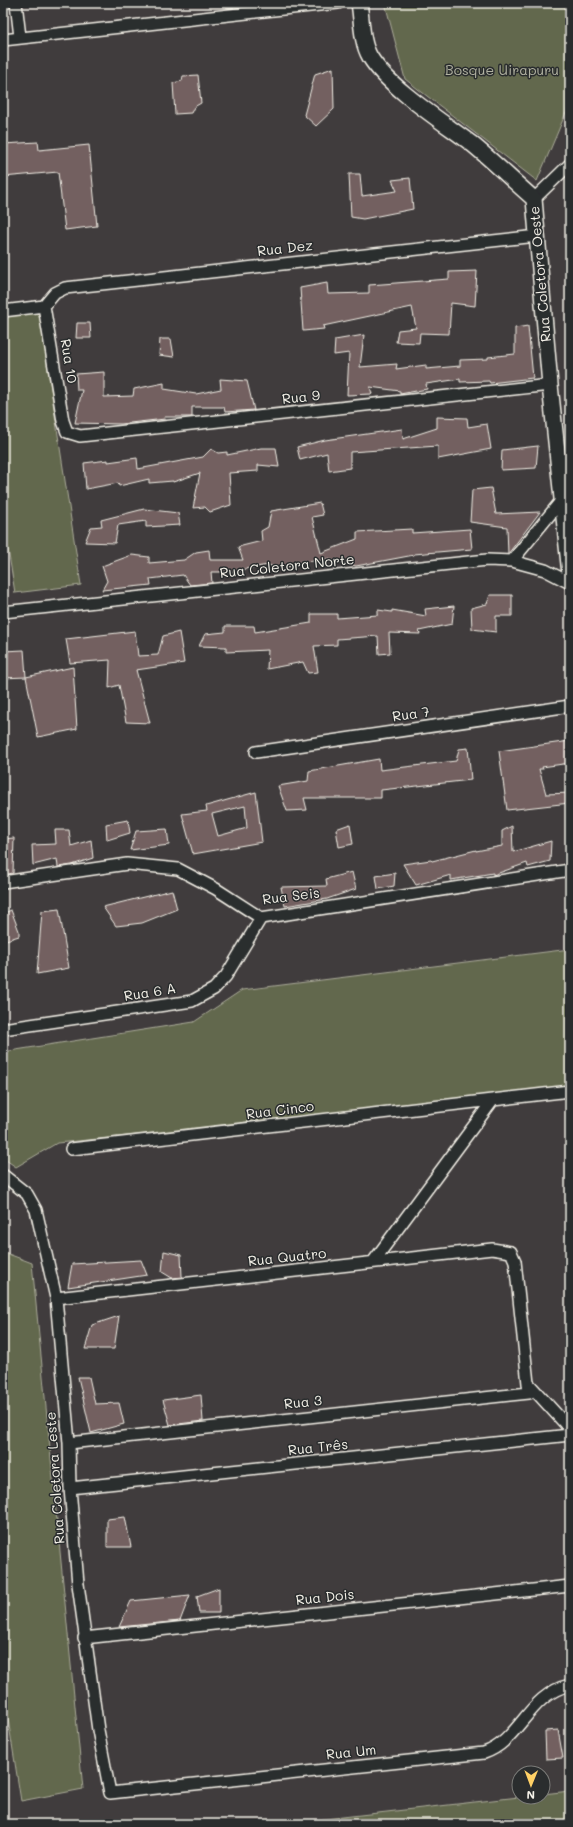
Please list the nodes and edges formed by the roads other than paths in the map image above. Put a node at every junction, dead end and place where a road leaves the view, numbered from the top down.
1 (16, 3) edge
2 (338, 3) edge
3 (359, 3) edge
4 (20, 37) junction
5 (3, 40) edge
6 (570, 164) edge
7 (534, 199) junction
8 (537, 236) junction
9 (44, 306) junction
10 (3, 311) edge
11 (550, 385) junction
12 (63, 422) joint
13 (561, 501) junction
14 (512, 560) junction
15 (570, 574) edge
16 (570, 583) edge
17 (3, 612) edge
18 (570, 706) edge
19 (256, 752) dead end
20 (570, 870) edge
21 (3, 882) edge
22 (261, 918) junction
23 (3, 1029) edge
24 (570, 1091) edge
25 (493, 1100) junction
26 (71, 1149) dead end
27 (3, 1175) edge
28 (373, 1262) junction
29 (56, 1298) junction
30 (528, 1383) junction
31 (570, 1429) edge
32 (570, 1435) edge
33 (69, 1443) junction
34 (70, 1488) junction
35 (570, 1586) edge
36 (84, 1638) junction
37 (570, 1685) edge
38 (110, 1793) joint

1 - 4 street
2 - 4 street
3 - 7 street, Rua Coletora Oeste
4 - 5 street
6 - 7 street
7 - 8 street, Rua Coletora Oeste
8 - 9 street, Rua Dez
8 - 11 street, Rua Coletora Oeste
9 - 10 street
9 - 12 street, Rua 10
11 - 12 street, Rua 9
11 - 13 street, Rua Coletora Oeste
13 - 14 street
13 - 15 street, Rua Coletora Oeste
14 - 16 street, Rua Coletora Norte
14 - 17 street, Rua Coletora Norte
18 - 19 street, Rua 7
20 - 22 street, Rua Seis
21 - 22 street, Rua Seis
22 - 23 street, Rua 6 A
24 - 25 street, Rua Cinco
25 - 26 street, Rua Cinco
25 - 28 street
27 - 29 street, Rua Coletora Leste
28 - 29 street, Rua Quatro
28 - 30 street, Rua Quatro
29 - 33 street, Rua Coletora Leste
30 - 31 street
30 - 33 street, Rua 3
32 - 34 street, Rua Três
33 - 34 street, Rua Coletora Leste
34 - 36 street, Rua Coletora Leste
35 - 36 street, Rua Dois
36 - 38 street, Rua Coletora Leste
37 - 38 street, Rua Um

